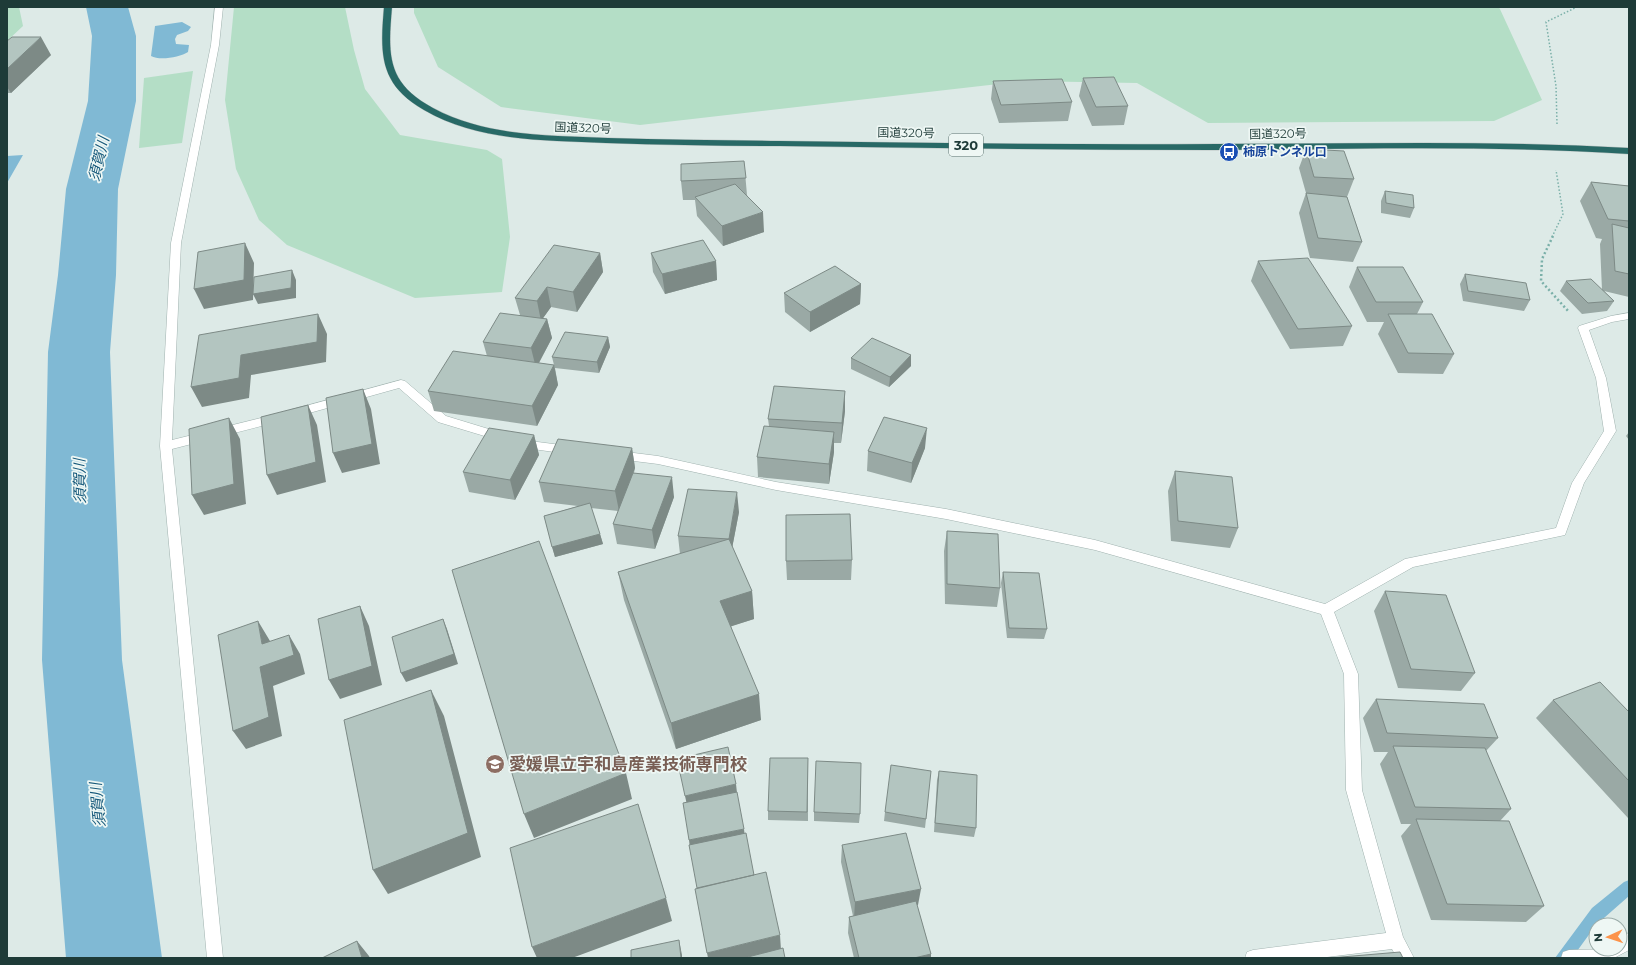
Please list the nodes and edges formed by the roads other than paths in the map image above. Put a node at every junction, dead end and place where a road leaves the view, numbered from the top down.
1 (219, 7) edge
2 (388, 7) edge
3 (1629, 151) edge
4 (1629, 316) edge
5 (166, 446) junction
6 (581, 451) edge
7 (604, 454) edge
8 (1326, 610) junction
9 (1396, 940) junction
10 (1599, 957) edge
11 (215, 958) edge
12 (1253, 958) edge
13 (1406, 958) edge
14 (1569, 958) edge

1 - 5 street
2 - 3 highway, 国道320号 / 320
4 - 8 street
5 - 6 street
5 - 11 street
7 - 8 street
8 - 9 street
9 - 12 street
9 - 13 street
10 - 14 street

